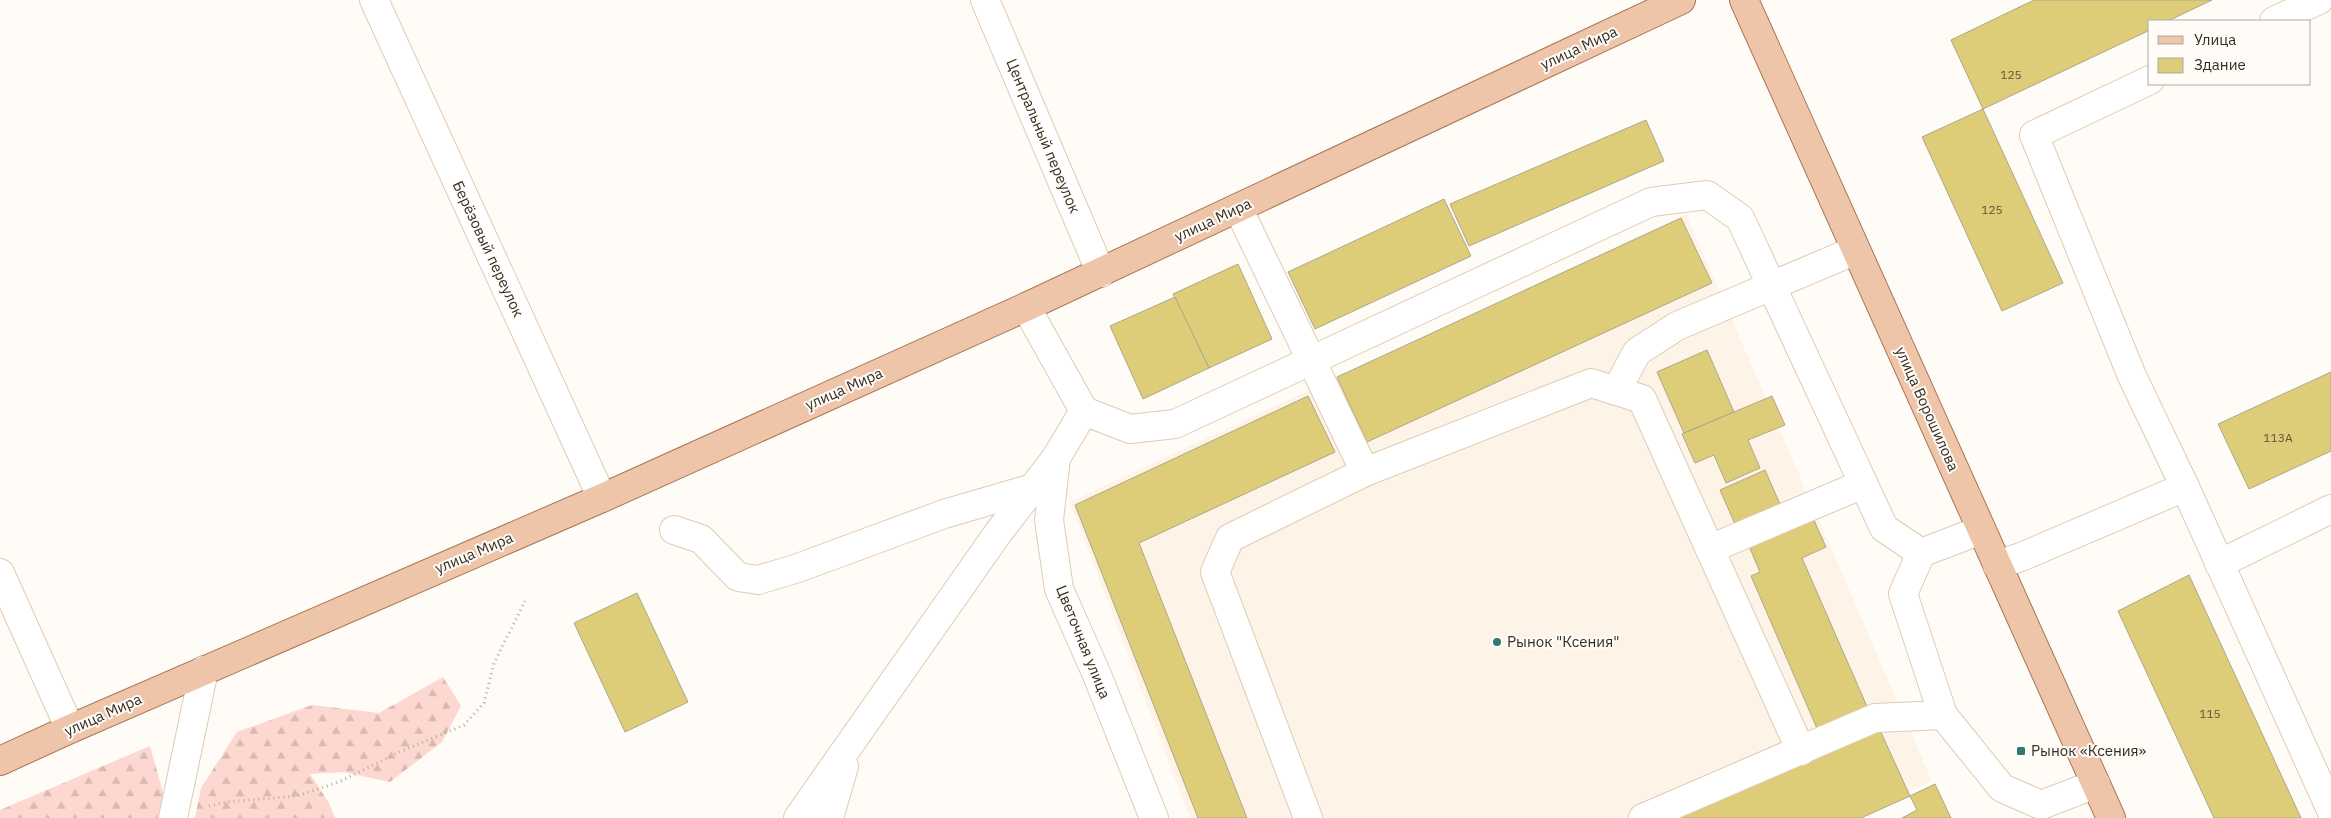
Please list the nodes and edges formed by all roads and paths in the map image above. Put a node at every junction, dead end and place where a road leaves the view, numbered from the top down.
1 (374, 0) edge
2 (985, 0) edge
3 (1681, 0) edge
4 (1744, 0) edge
5 (2319, 0) edge
6 (2276, 20) edge
7 (2148, 81) edge
8 (1238, 208) junction
9 (1856, 250) junction
10 (1101, 273) junction
11 (1772, 286) junction
12 (1026, 307) junction
13 (1312, 360) junction
14 (1616, 391) junction
15 (1084, 410) junction
16 (1056, 458) junction
17 (1365, 472) junction
18 (1864, 484) junction
19 (2186, 487) junction
20 (1033, 488) junction
21 (602, 498) junction
22 (2331, 509) edge
23 (674, 530) dead end
24 (1982, 530) junction
25 (1710, 549) junction
26 (1921, 553) junction
27 (2219, 564) junction
28 (1997, 565) junction
29 (0, 573) edge
30 (525, 601) dead end
31 (204, 670) junction
32 (1943, 715) junction
33 (70, 728) junction
34 (851, 743) junction
35 (1802, 750) junction
36 (0, 761) edge
37 (2096, 784) junction
38 (2331, 810) edge
39 (173, 816) edge
40 (798, 818) edge
41 (829, 818) edge
42 (1154, 818) edge
43 (1308, 818) edge
44 (1643, 818) edge
45 (2111, 818) edge

1 - 21 street, Берёзовый переулок
2 - 10 street, Центральный переулок
3 - 8 main road, улица Мира
4 - 9 main road, улица Ворошилова
5 - 6 street
7 - 19 street
8 - 10 main road, улица Мира
8 - 13 street
9 - 11 street
9 - 24 main road, улица Ворошилова
10 - 12 main road, улица Мира
11 - 13 street
11 - 14 street
11 - 18 street
12 - 15 street
12 - 21 main road, улица Мира
13 - 15 street
13 - 17 street
14 - 17 street
14 - 25 street
15 - 16 street
16 - 20 street
16 - 42 street, Цветочная улица
17 - 43 street
18 - 25 street
18 - 26 street
19 - 27 street
19 - 28 street
20 - 23 street
20 - 34 street
21 - 31 main road, улица Мира
22 - 27 street
24 - 26 street
24 - 28 main road, улица Ворошилова
25 - 35 street
26 - 32 street
27 - 38 street
28 - 37 main road, улица Ворошилова
29 - 33 street
30 - 39 path
31 - 33 main road, улица Мира
31 - 39 street
32 - 35 street
32 - 37 street
33 - 36 main road, улица Мира
34 - 40 street
34 - 41 street
35 - 44 street
37 - 45 main road, улица Ворошилова

